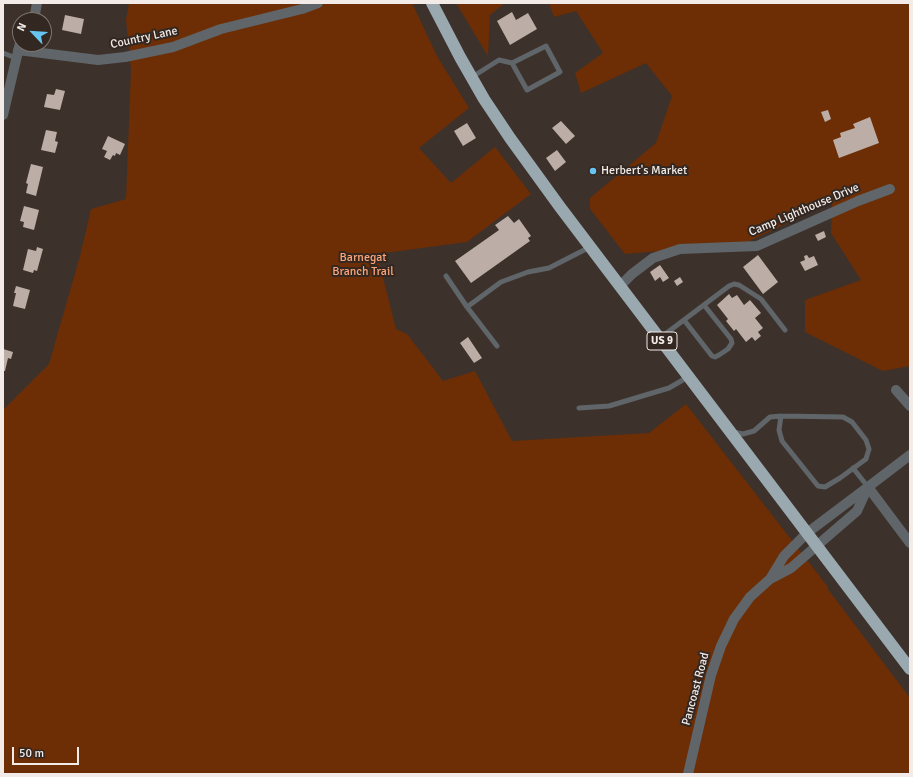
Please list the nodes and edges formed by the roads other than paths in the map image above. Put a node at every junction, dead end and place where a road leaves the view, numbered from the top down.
1 (318, 3) edge
2 (432, 3) edge
3 (18, 52) edge
4 (34, 52) edge
5 (512, 63) junction
6 (471, 77) junction
7 (3, 115) edge
8 (890, 190) dead end
9 (590, 247) junction
10 (446, 276) dead end
11 (620, 286) junction
12 (704, 305) junction
13 (467, 307) junction
14 (684, 320) junction
15 (786, 330) dead end
16 (660, 338) junction
17 (497, 346) dead end
18 (689, 376) junction
19 (896, 390) dead end
20 (910, 406) edge
21 (578, 408) dead end
22 (781, 416) junction
23 (731, 431) junction
24 (910, 455) edge
25 (853, 468) junction
26 (868, 487) junction
27 (807, 534) junction
28 (910, 543) edge
29 (817, 546) junction
30 (770, 579) junction
31 (910, 669) edge
32 (688, 774) edge

1 - 4 street, Country Lane
2 - 6 highway, US 9
3 - 7 street
5 - 5 lane
5 - 6 lane
6 - 9 highway, US 9
8 - 11 street, Camp Lighthouse Drive
9 - 11 highway, US 9
9 - 13 lane
10 - 13 lane
11 - 16 highway, US 9
12 - 14 lane
12 - 14 lane
12 - 15 lane
13 - 17 lane
14 - 16 lane
16 - 18 highway, US 9
18 - 21 lane
18 - 23 highway, US 9
19 - 20 street
22 - 23 lane
22 - 25 lane
22 - 25 lane
23 - 27 highway, US 9
24 - 26 street, Pancoast Road
25 - 26 lane
26 - 27 street, Pancoast Road
26 - 28 street
26 - 29 street, Pancoast Road
27 - 29 highway, US 9
27 - 30 street, Pancoast Road
29 - 30 street, Pancoast Road
29 - 31 highway, US 9
30 - 32 street, Pancoast Road

